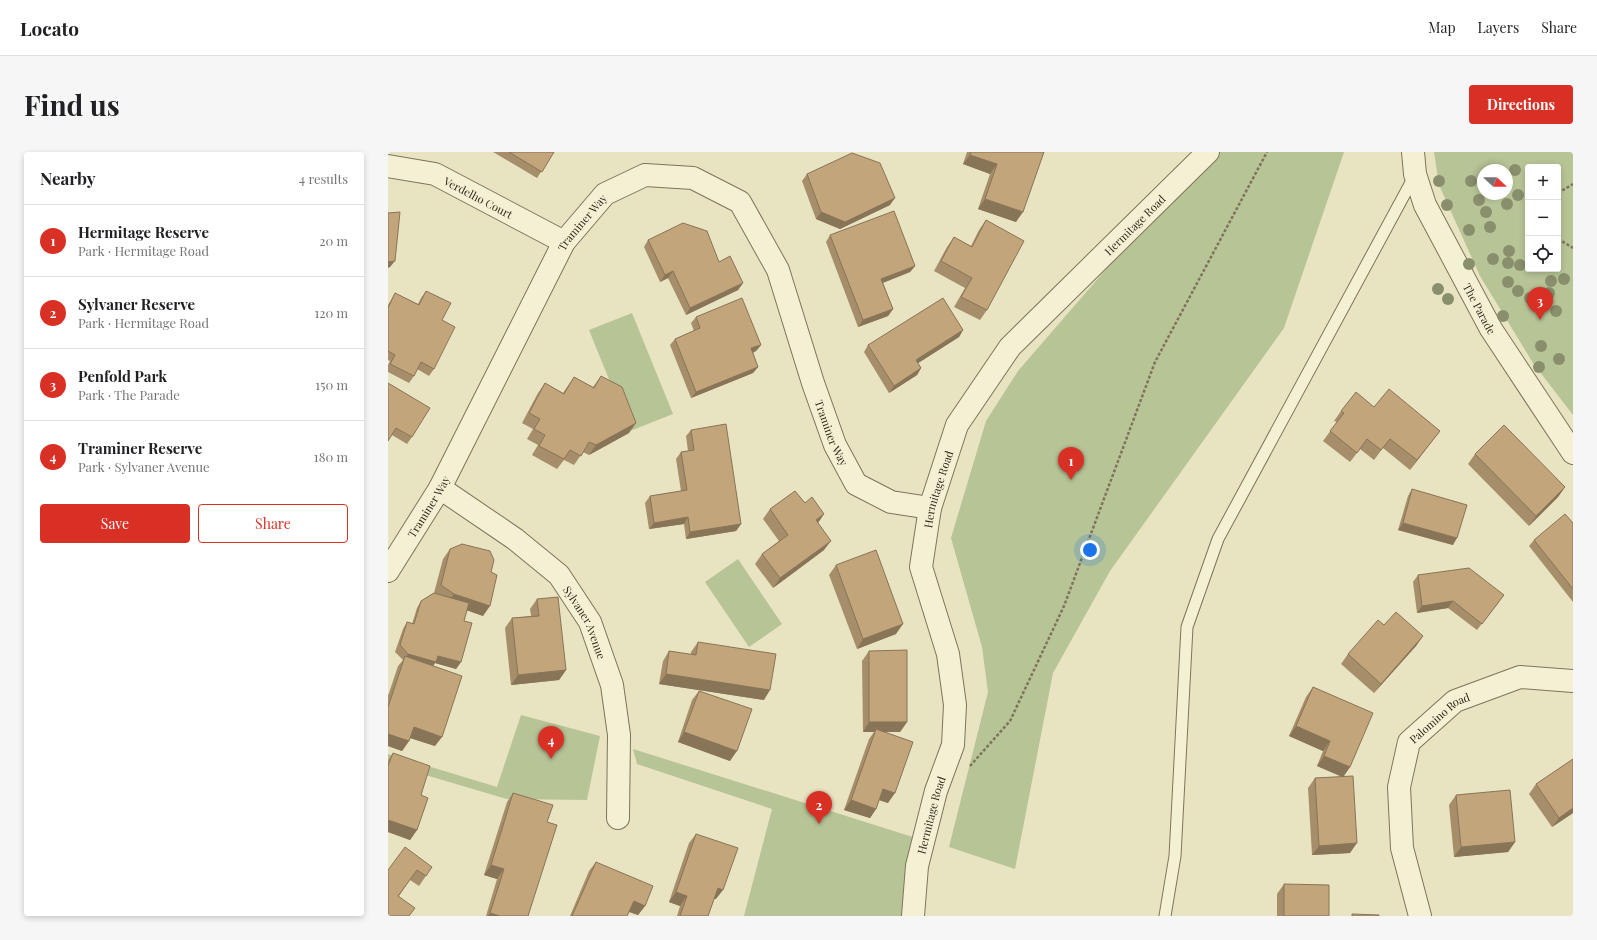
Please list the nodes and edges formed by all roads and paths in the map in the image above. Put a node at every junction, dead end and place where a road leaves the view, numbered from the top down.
1 (1208, 152) edge
2 (1267, 152) edge
3 (1413, 152) edge
4 (388, 166) edge
5 (1415, 174) junction
6 (1573, 184) edge
7 (1561, 191) edge
8 (1559, 236) edge
9 (564, 242) junction
10 (1573, 248) edge
11 (1573, 453) edge
12 (440, 488) junction
13 (930, 508) junction
14 (388, 570) edge
15 (1573, 681) edge
16 (964, 770) dead end
17 (618, 818) dead end
18 (913, 916) edge
19 (1165, 916) edge
20 (1420, 916) edge

1 - 13 street, Hermitage Road
2 - 16 path
3 - 5 street, The Parade
4 - 9 street, Verdelho Court
5 - 11 street, The Parade
5 - 19 lane
6 - 7 path
8 - 10 path
9 - 12 street, Traminer Way
9 - 13 street, Traminer Way
12 - 14 street, Traminer Way
12 - 17 street, Sylvaner Avenue
13 - 18 street, Hermitage Road
15 - 20 street, Palomino Road

